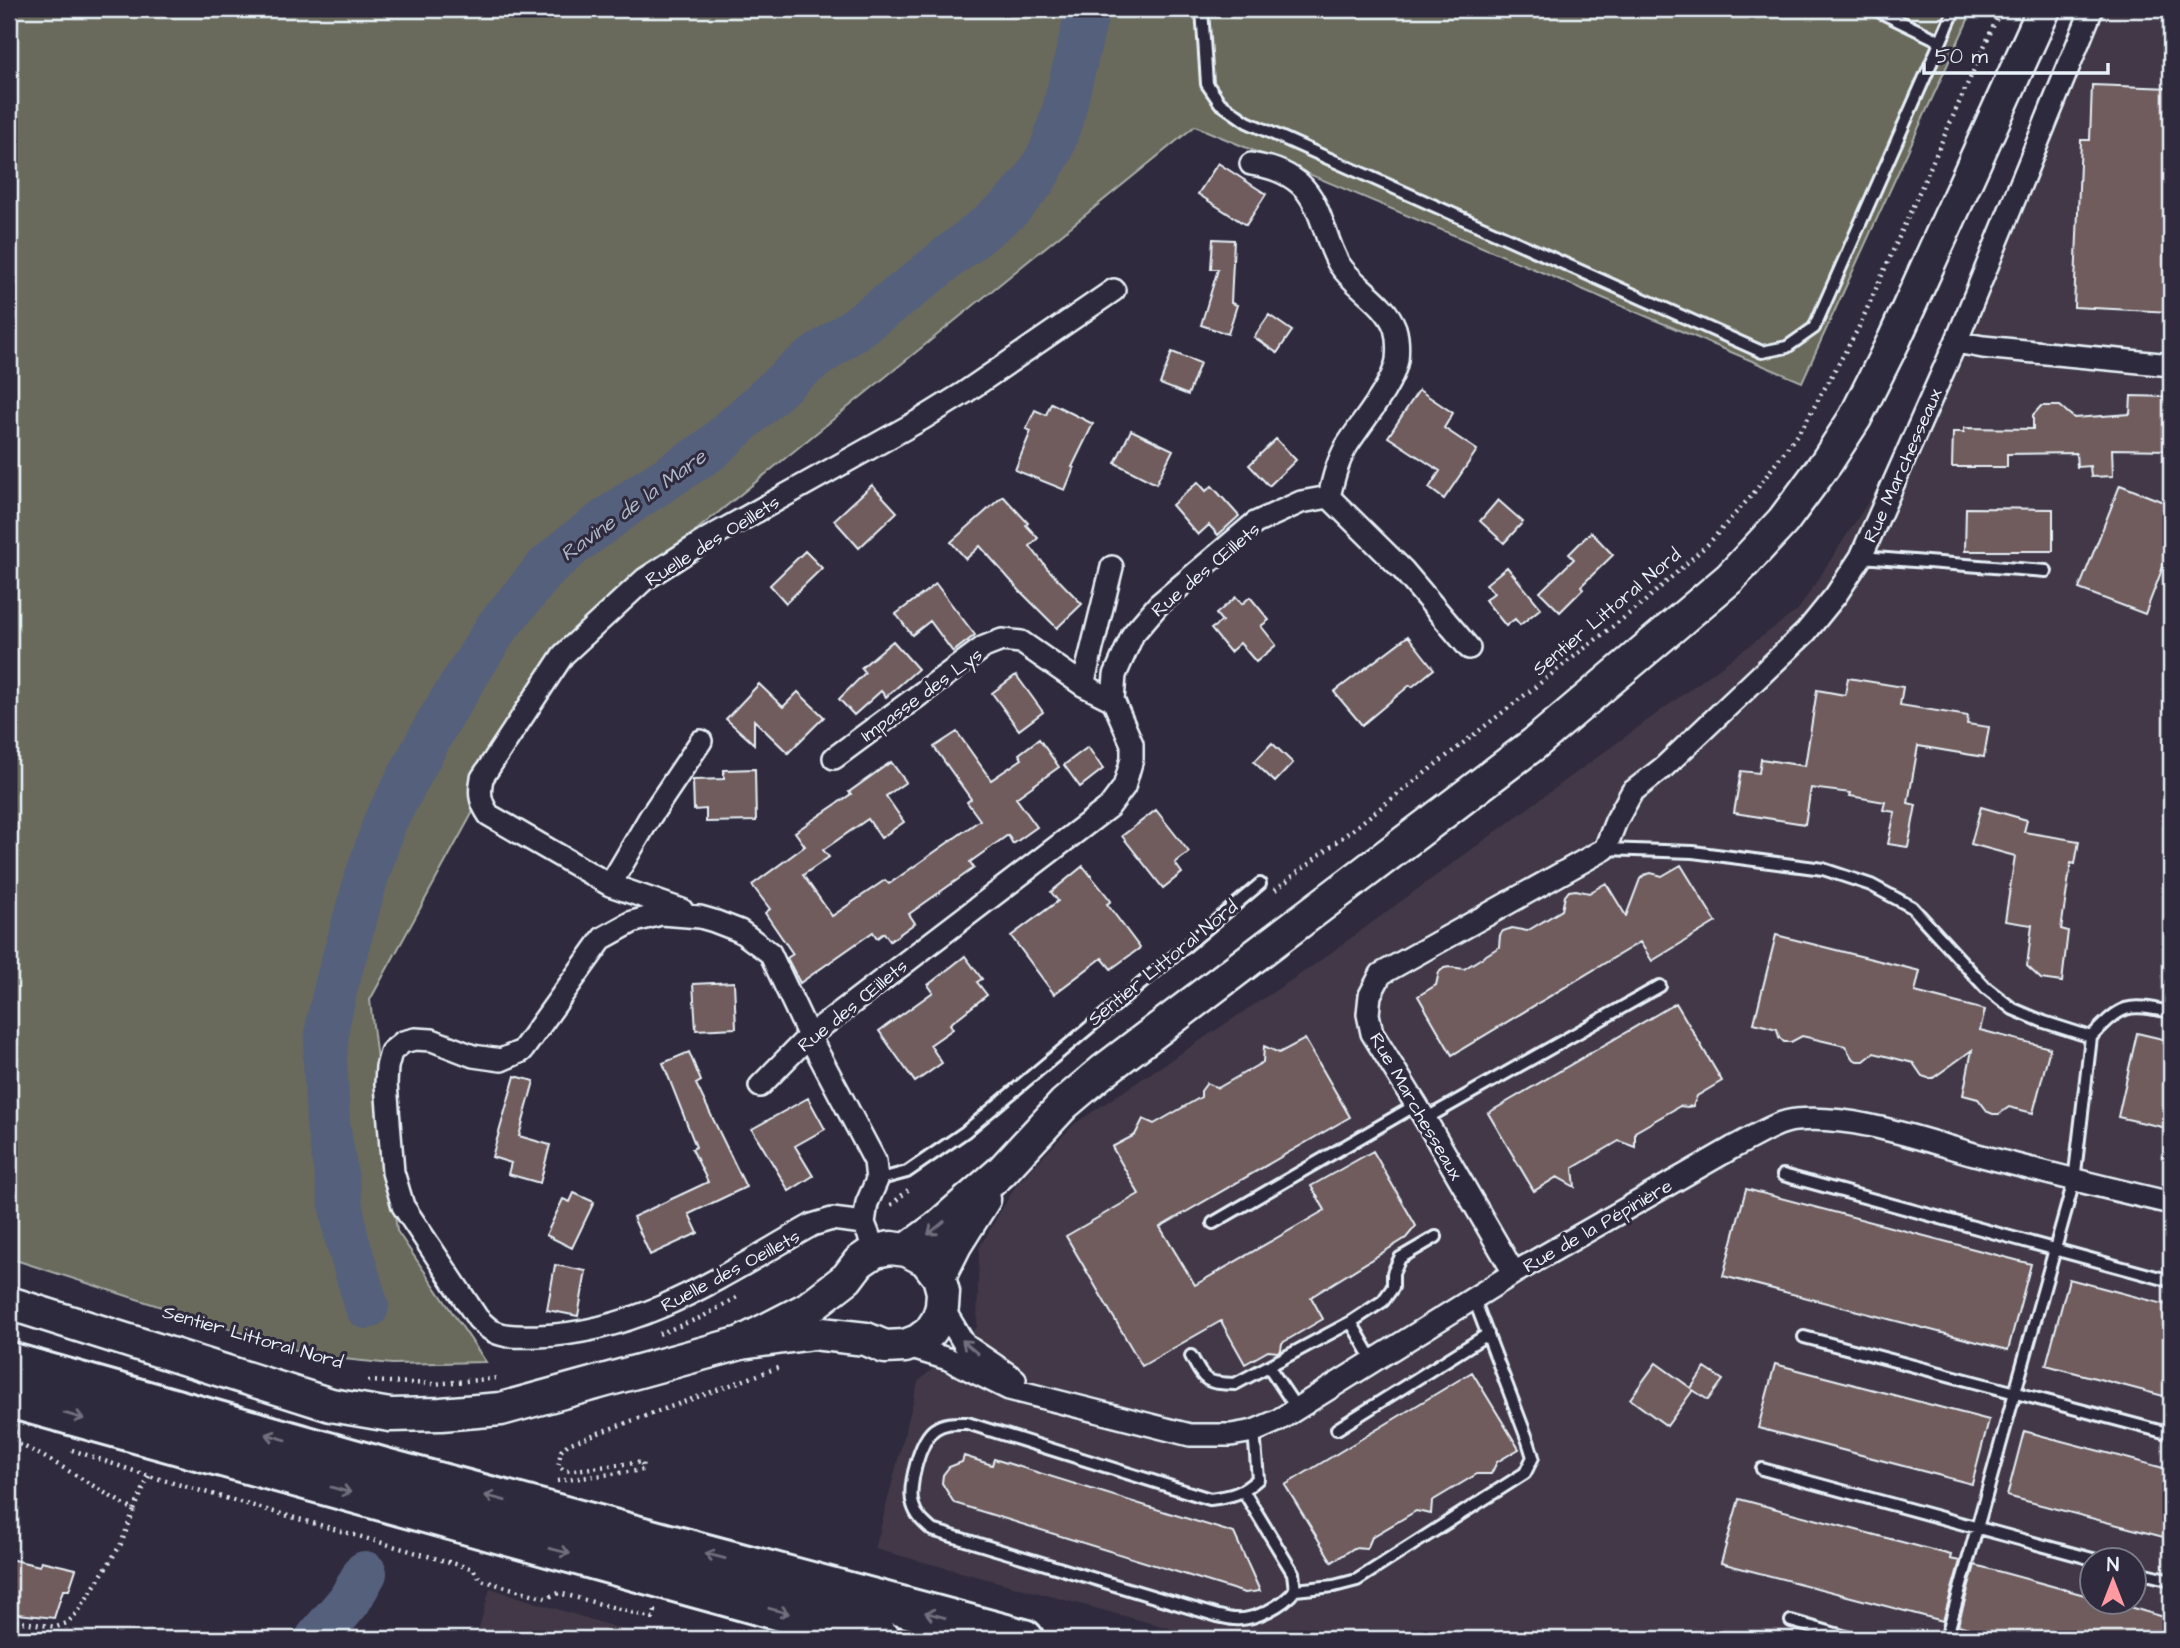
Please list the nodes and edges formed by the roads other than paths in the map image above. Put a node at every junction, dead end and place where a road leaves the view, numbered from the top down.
1 (1202, 9) edge
2 (1874, 9) edge
3 (1955, 9) edge
4 (2045, 9) edge
5 (2092, 9) edge
6 (1940, 41) junction
7 (1251, 164) dead end
8 (1114, 290) dead end
9 (1956, 342) junction
10 (2171, 365) edge
11 (1329, 498) junction
12 (1861, 557) junction
13 (1112, 567) dead end
14 (2046, 571) dead end
15 (1469, 648) dead end
16 (1083, 685) junction
17 (1113, 700) junction
18 (701, 741) dead end
19 (834, 758) dead end
20 (1605, 849) junction
21 (1260, 884) dead end
22 (610, 885) junction
23 (700, 917) junction
24 (1660, 986) dead end
25 (2171, 1012) edge
26 (809, 1036) junction
27 (2091, 1038) junction
28 (761, 1086) dead end
29 (1420, 1112) junction
30 (1002, 1172) junction
31 (1783, 1175) dead end
32 (877, 1180) junction
33 (2074, 1181) junction
34 (2171, 1203) edge
35 (1213, 1223) dead end
36 (869, 1237) junction
37 (1436, 1237) dead end
38 (2055, 1248) junction
39 (907, 1250) junction
40 (1514, 1273) junction
41 (847, 1278) junction
42 (2171, 1282) edge
43 (940, 1292) junction
44 (1474, 1299) junction
45 (9, 1303) edge
46 (1351, 1322) junction
47 (1488, 1334) junction
48 (1804, 1337) dead end
49 (866, 1339) junction
50 (741, 1343) junction
51 (905, 1346) junction
52 (1191, 1356) dead end
53 (1373, 1360) junction
54 (9, 1362) edge
55 (1269, 1367) junction
56 (2015, 1393) junction
57 (1048, 1397) junction
58 (9, 1398) edge
59 (1297, 1409) junction
60 (1337, 1429) dead end
61 (1254, 1431) junction
62 (2171, 1434) edge
63 (1762, 1469) dead end
64 (1244, 1492) junction
65 (1976, 1529) junction
66 (2078, 1555) edge
67 (2148, 1574) edge
68 (2171, 1580) edge
69 (1295, 1591) junction
70 (1791, 1621) dead end
71 (881, 1639) edge
72 (1024, 1639) edge
73 (1853, 1639) edge
74 (1946, 1639) edge

1 - 6 lane
2 - 6 lane
3 - 6 lane
4 - 30 street
5 - 9 street, Rue Marchesseaux
7 - 11 street
8 - 22 street, Ruelle des Oeillets
9 - 10 street
9 - 12 street, Rue Marchesseaux
11 - 15 street
11 - 17 street, Rue des Œillets
12 - 14 lane
12 - 20 street, Rue Marchesseaux
13 - 16 street
16 - 17 street, Impasse des Lys
16 - 19 street, Impasse des Lys
17 - 26 street, Rue des Œillets
18 - 22 street
20 - 27 lane
20 - 29 street, Rue Marchesseaux
21 - 32 lane
22 - 23 street, Ruelle des Oeillets
23 - 26 street, Ruelle des Oeillets
23 - 36 street, Ruelle des Oeillets
24 - 29 lane
25 - 27 lane
26 - 28 street, Rue des Œillets
26 - 32 street, Ruelle des Oeillets
27 - 33 lane
29 - 35 lane
29 - 40 street, Rue Marchesseaux
30 -> 39 street
30 - 43 street
31 - 38 lane
32 - 36 street
33 - 34 street, Rue de la Pépinière
33 - 38 lane
33 - 40 street, Rue de la Pépinière
36 - 39 street
36 - 41 street
37 - 46 lane
38 - 42 lane
38 - 56 lane
39 - 43 street
40 - 44 street, Rue de la Pépinière
41 - 49 street
41 - 50 street
43 - 51 street
57 -> 43 street
44 - 47 lane
44 - 53 street, Rue de la Pépinière
45 - 50 street
46 - 53 lane
46 - 55 lane
47 - 60 lane
47 - 69 lane
48 - 56 lane
49 - 50 street
49 - 51 street
51 - 57 street
52 - 55 lane
53 - 59 street, Rue de la Pépinière
72 -> 54 highway
55 - 59 lane
56 - 62 lane
56 - 65 lane
57 - 61 street, Rue de la Pépinière
58 -> 71 highway
59 - 61 street, Rue de la Pépinière
61 - 64 lane
63 - 65 lane
64 - 69 lane
64 - 69 lane
65 - 66 lane
65 - 74 lane
67 - 68 lane
70 - 73 lane

